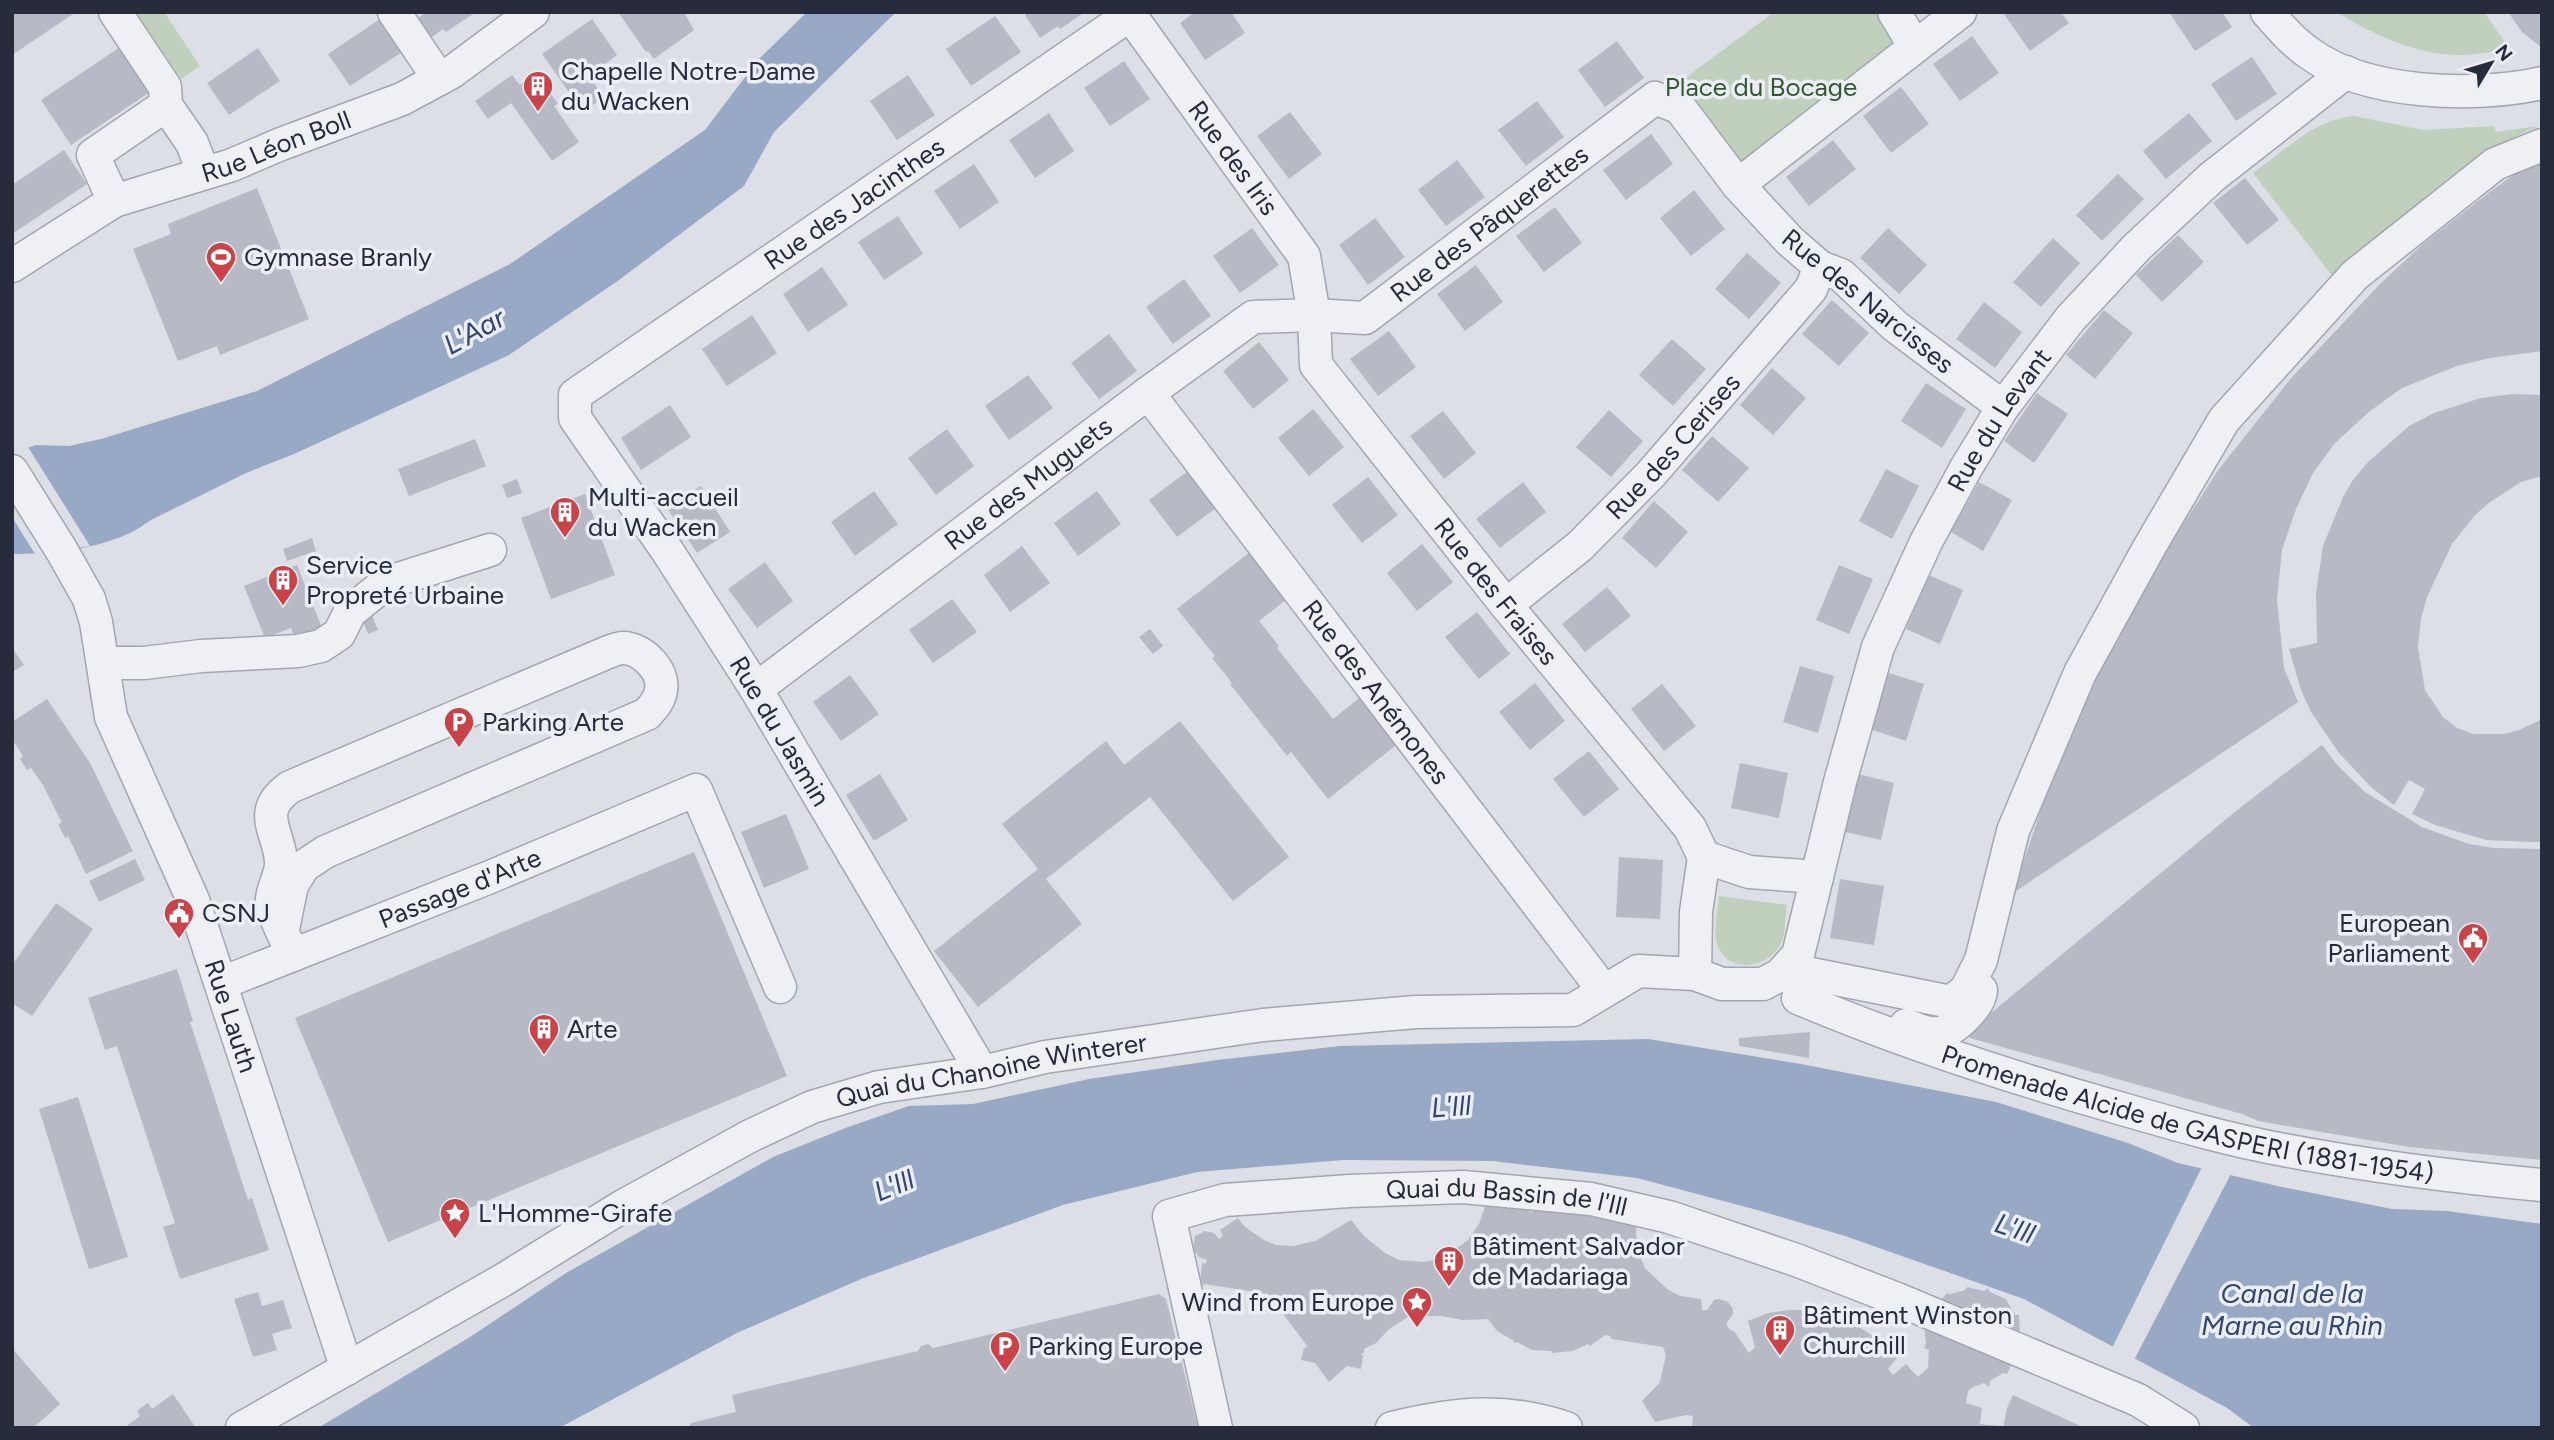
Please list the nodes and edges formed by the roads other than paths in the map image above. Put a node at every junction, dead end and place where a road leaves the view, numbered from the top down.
1 (115, 12) edge
2 (394, 12) edge
3 (533, 12) edge
4 (1894, 12) edge
5 (1960, 12) edge
6 (2267, 12) edge
7 (1131, 13) edge
8 (1915, 47) junction
9 (2346, 72) junction
10 (439, 79) junction
11 (2542, 83) edge
12 (1655, 98) joint
13 (166, 105) junction
14 (2542, 145) edge
15 (204, 172) junction
16 (1738, 185) junction
17 (114, 201) junction
18 (12, 266) edge
19 (1820, 267) junction
20 (1314, 315) junction
21 (1148, 393) junction
22 (575, 395) joint
23 (2003, 407) junction
24 (12, 471) edge
25 (490, 550) dead end
26 (1506, 605) junction
27 (103, 663) junction
28 (757, 689) junction
29 (1704, 857) junction
30 (1817, 877) junction
31 (288, 942) junction
32 (1695, 974) junction
33 (1788, 981) junction
34 (222, 983) junction
35 (780, 987) dead end
36 (1604, 991) junction
37 (982, 1072) junction
38 (2542, 1185) edge
39 (347, 1368) junction
40 (242, 1428) edge
41 (1216, 1428) edge
42 (1392, 1428) edge
43 (1566, 1428) edge
44 (2183, 1428) edge

1 - 13 street
2 - 10 street
3 - 10 street, Rue Léon Boll
4 - 8 street
5 - 8 street
6 - 9 street
7 - 20 street, Rue des Iris
7 - 22 street, Rue des Jacinthes
8 - 16 street
9 - 11 street
9 - 23 street, Rue du Levant
10 - 15 street, Rue Léon Boll
12 - 16 street, Rue des Narcisses
12 - 20 street, Rue des Pâquerettes
13 - 15 street
13 - 17 street
14 - 33 street
15 - 17 street, Rue Léon Boll
16 - 19 street, Rue des Narcisses
17 - 18 street, Rue Léon Boll
19 - 23 street, Rue des Narcisses
19 - 26 street, Rue des Cerises
20 - 21 street, Rue des Muguets
20 - 26 street, Rue des Fraises
21 - 28 street, Rue des Muguets
21 - 36 street, Rue des Anémones
22 - 28 street, Rue du Jasmin
23 - 30 street, Rue du Levant
24 - 27 street, Rue Lauth
25 - 27 street
26 - 29 street, Rue des Fraises
27 - 34 street, Rue Lauth
28 - 37 street, Rue du Jasmin
29 - 30 street
29 - 32 street
30 - 33 street, Rue du Levant
31 - 31 street
31 - 34 street, Passage d'Arte
31 - 35 street, Passage d'Arte
32 - 33 street, Quai du Chanoine Winterer
32 - 36 street, Quai du Chanoine Winterer
33 - 38 street, Promenade Alcide de GASPERI (1881-1954)
34 - 39 street, Rue Lauth
36 - 37 street, Quai du Chanoine Winterer
37 - 39 street, Quai du Chanoine Winterer
39 - 40 street, Quai du Chanoine Winterer
41 - 44 street, Quai du Bassin de l'Ill
42 - 43 street

